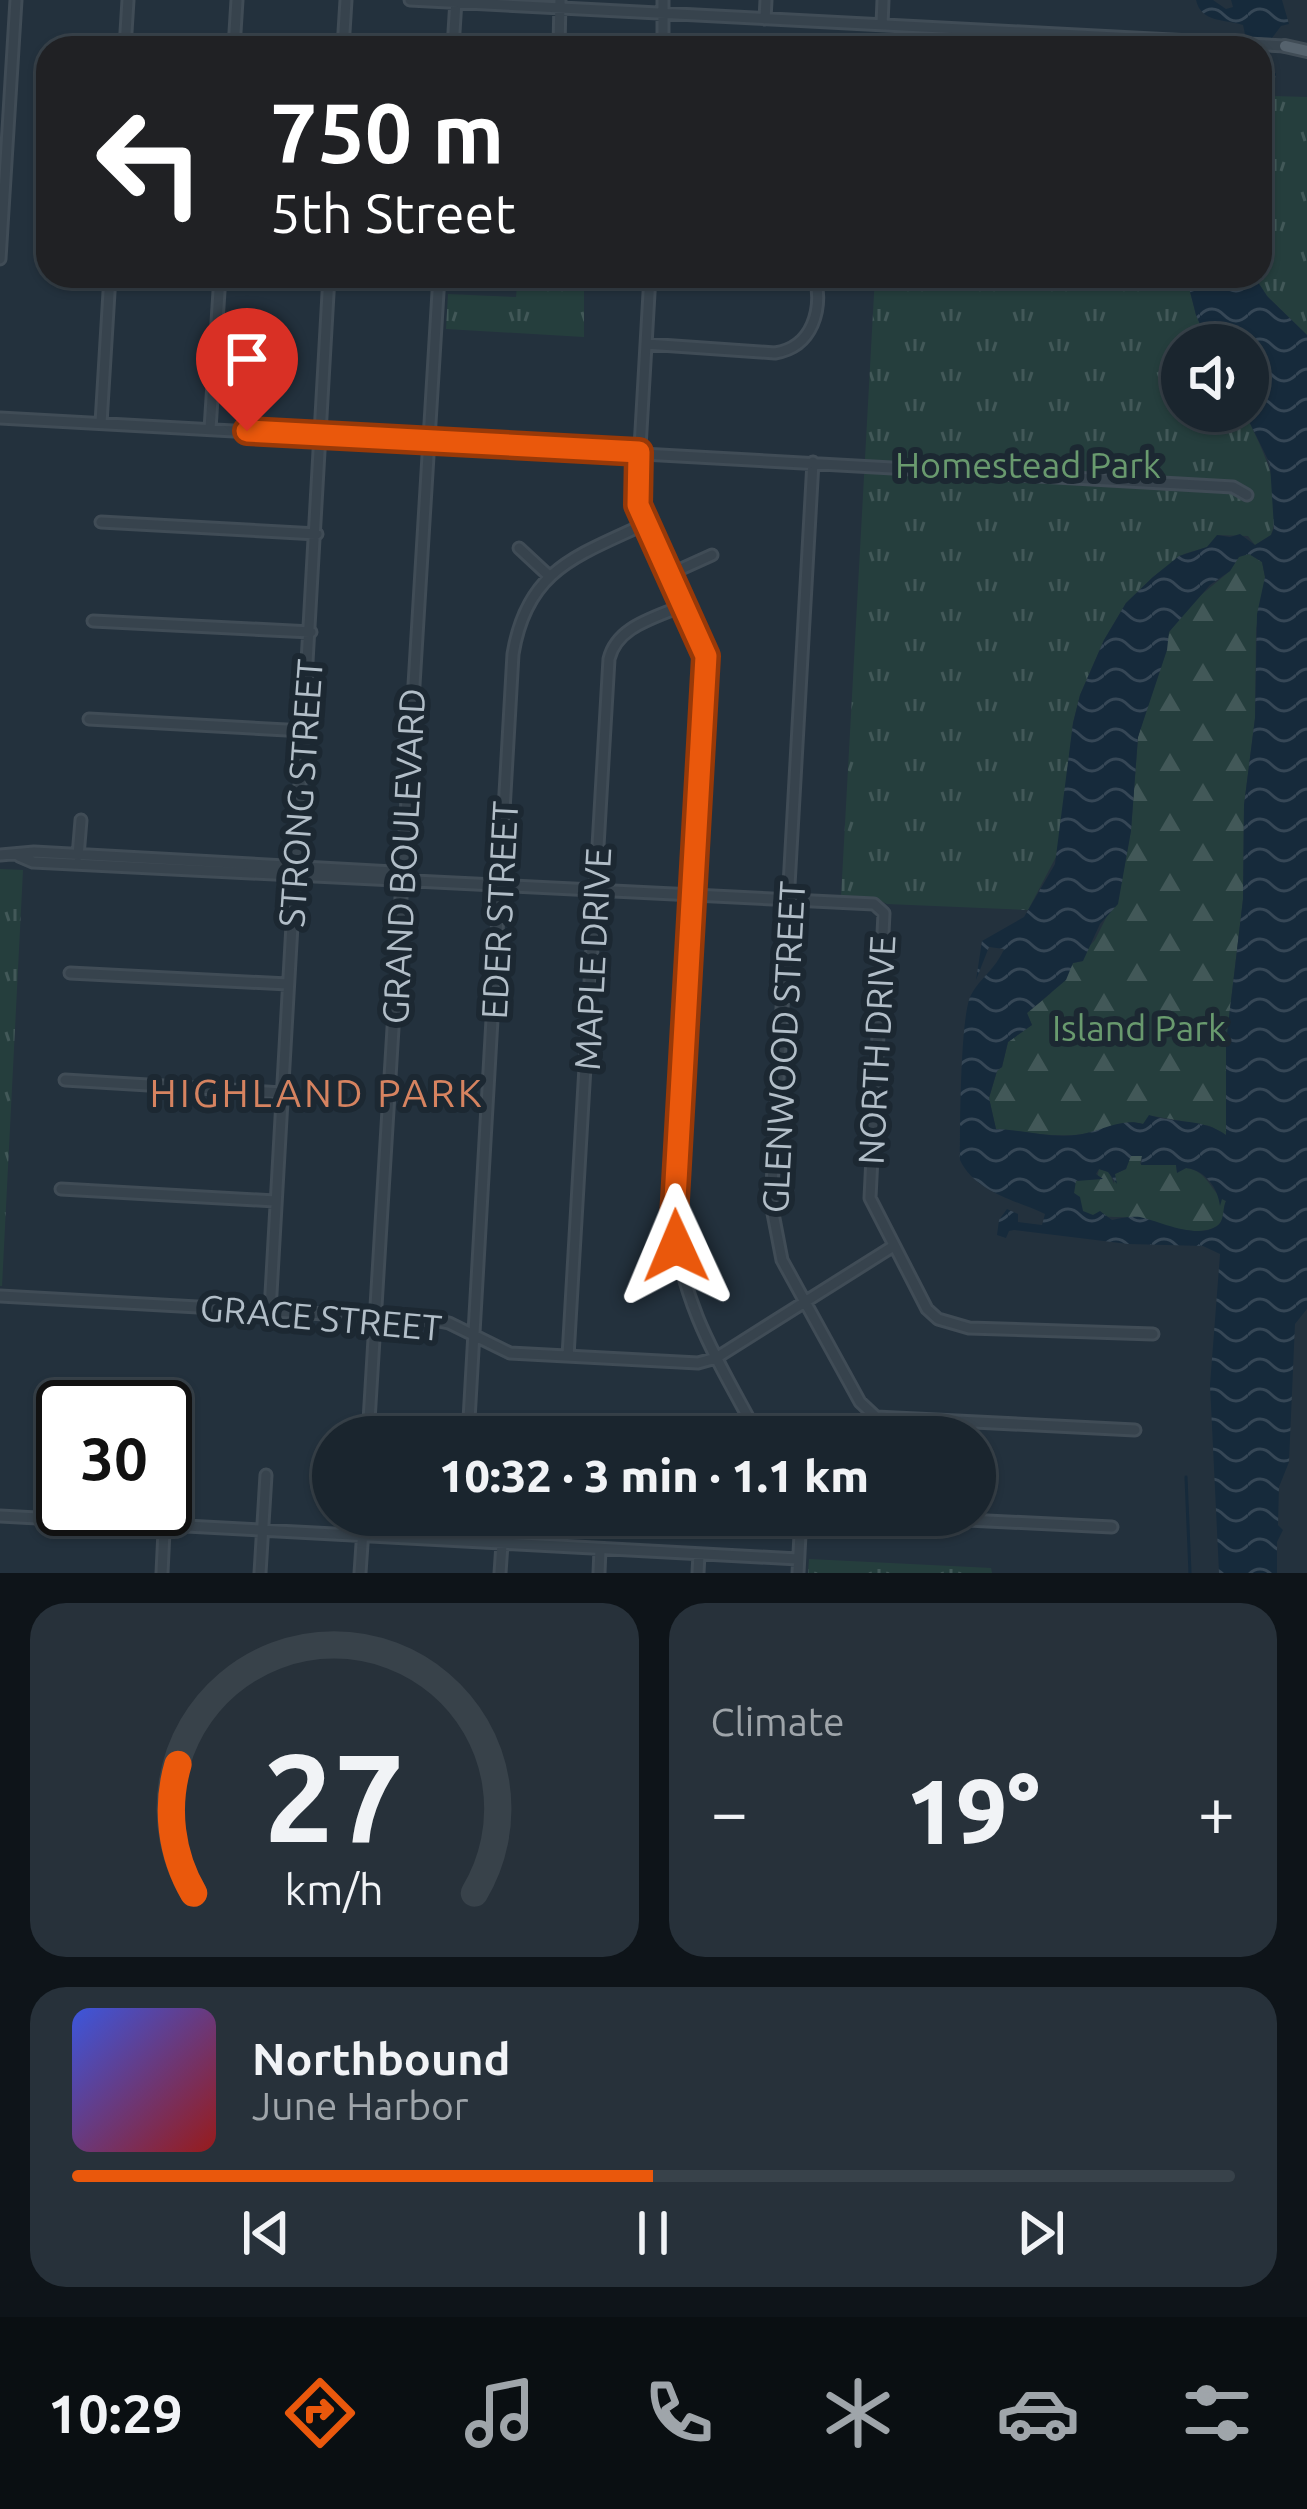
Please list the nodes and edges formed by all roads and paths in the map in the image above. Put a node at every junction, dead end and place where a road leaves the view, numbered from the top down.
1 (16, 0) edge
2 (128, 0) edge
3 (237, 0) edge
4 (346, 0) edge
5 (410, 0) edge
6 (663, 0) edge
7 (766, 0) edge
8 (883, 0) edge
9 (455, 1) edge
10 (560, 4) edge
11 (664, 13) junction
12 (765, 19) junction
13 (882, 25) junction
14 (126, 36) edge
15 (235, 36) edge
16 (344, 36) edge
17 (454, 36) edge
18 (559, 36) edge
19 (663, 36) edge
20 (1098, 36) edge
21 (1272, 45) edge
22 (1285, 46) joint
23 (1307, 48) edge
24 (2, 198) edge
25 (0, 260) edge
26 (109, 288) edge
27 (219, 288) edge
28 (328, 288) edge
29 (438, 288) edge
30 (649, 288) edge
31 (816, 288) edge
32 (646, 344) junction
33 (0, 418) edge
34 (101, 423) junction
35 (210, 429) junction
36 (319, 435) junction
37 (429, 441) junction
38 (639, 452) junction
39 (813, 462) junction
40 (1247, 495) dead end
41 (101, 522) dead end
42 (647, 524) junction
43 (316, 534) junction
44 (519, 548) dead end
45 (712, 555) dead end
46 (670, 574) junction
47 (548, 575) junction
48 (684, 604) junction
49 (93, 621) dead end
50 (310, 632) junction
51 (89, 719) dead end
52 (305, 731) junction
53 (81, 820) dead end
54 (0, 855) edge
55 (78, 860) junction
56 (296, 872) junction
57 (401, 878) junction
58 (500, 883) junction
59 (596, 889) junction
60 (693, 893) junction
61 (789, 899) junction
62 (70, 973) dead end
63 (288, 984) junction
64 (65, 1081) dead end
65 (282, 1093) junction
66 (61, 1189) dead end
67 (275, 1201) junction
68 (892, 1247) junction
69 (0, 1296) edge
70 (804, 1302) junction
71 (270, 1311) junction
72 (376, 1316) junction
73 (1153, 1334) dead end
74 (474, 1336) junction
75 (568, 1356) junction
76 (716, 1358) junction
77 (369, 1416) edge
78 (469, 1416) edge
79 (748, 1416) edge
80 (1136, 1430) dead end
81 (266, 1475) dead end
82 (36, 1515) edge
83 (0, 1516) edge
84 (996, 1521) edge
85 (192, 1527) edge
86 (1112, 1527) dead end
87 (263, 1531) junction
88 (164, 1536) edge
89 (800, 1536) edge
90 (363, 1537) junction
91 (502, 1544) junction
92 (600, 1549) junction
93 (699, 1554) junction
94 (798, 1559) junction
95 (162, 1573) edge
96 (260, 1573) edge
97 (360, 1573) edge
98 (500, 1573) edge
99 (599, 1573) edge
100 (698, 1573) edge
101 (798, 1573) edge

1 - 24 street
2 - 14 street
3 - 15 street
4 - 16 street
5 - 9 street
6 - 11 street
7 - 12 street
8 - 13 street
9 - 10 street
9 - 17 street
10 - 11 street
10 - 18 street
11 - 12 street
11 - 19 street
12 - 13 street
13 - 20 street
21 - 22 street
22 - 23 main road
24 - 25 street
26 - 34 street
27 - 35 street
28 - 36 street, STRONG STREET
29 - 37 street, GRAND BOULEVARD
30 - 32 street
31 - 32 street
32 - 38 street
33 - 34 street
34 - 35 street
35 - 36 street
36 - 37 street
36 - 43 street, STRONG STREET
37 - 38 street
37 - 57 street, GRAND BOULEVARD
38 - 39 street
38 - 42 street
39 - 40 street
39 - 61 street, GLENWOOD STREET
41 - 43 street
42 - 46 street
42 - 47 street
43 - 50 street, STRONG STREET
44 - 47 street
45 - 46 street
46 - 48 street
47 - 58 street, EDER STREET
48 - 59 street, MAPLE DRIVE
48 - 60 street
49 - 50 street
50 - 52 street, STRONG STREET
51 - 52 street
52 - 56 street, STRONG STREET
53 - 55 street
54 - 55 street
55 - 56 street
56 - 57 street
56 - 63 street, STRONG STREET
57 - 58 street
57 - 72 street, GRAND BOULEVARD
58 - 59 street
58 - 74 street, EDER STREET
59 - 60 street
59 - 75 street, MAPLE DRIVE
60 - 61 street
60 - 76 street
61 - 68 street, NORTH DRIVE
61 - 70 street, GLENWOOD STREET
62 - 63 street
63 - 65 street, STRONG STREET
64 - 65 street
65 - 67 street, STRONG STREET
66 - 67 street
67 - 71 street, STRONG STREET
68 - 70 street, GRACE STREET
68 - 73 street, NORTH DRIVE
69 - 71 street, GRACE STREET
70 - 76 street, GRACE STREET
70 - 80 street, GLENWOOD STREET
71 - 72 street, GRACE STREET
72 - 74 street, GRACE STREET
72 - 77 street, GRAND BOULEVARD
74 - 75 street, GRACE STREET
74 - 78 street, EDER STREET
75 - 76 street, GRACE STREET
76 - 79 street
81 - 87 street
82 - 83 street
84 - 86 street
85 - 87 street
87 - 90 street
87 - 96 street
88 - 95 street
89 - 94 street
90 - 91 street
90 - 97 street
91 - 92 street
91 - 98 street
92 - 93 street
92 - 99 street
93 - 94 street
93 - 100 street
94 - 101 street

